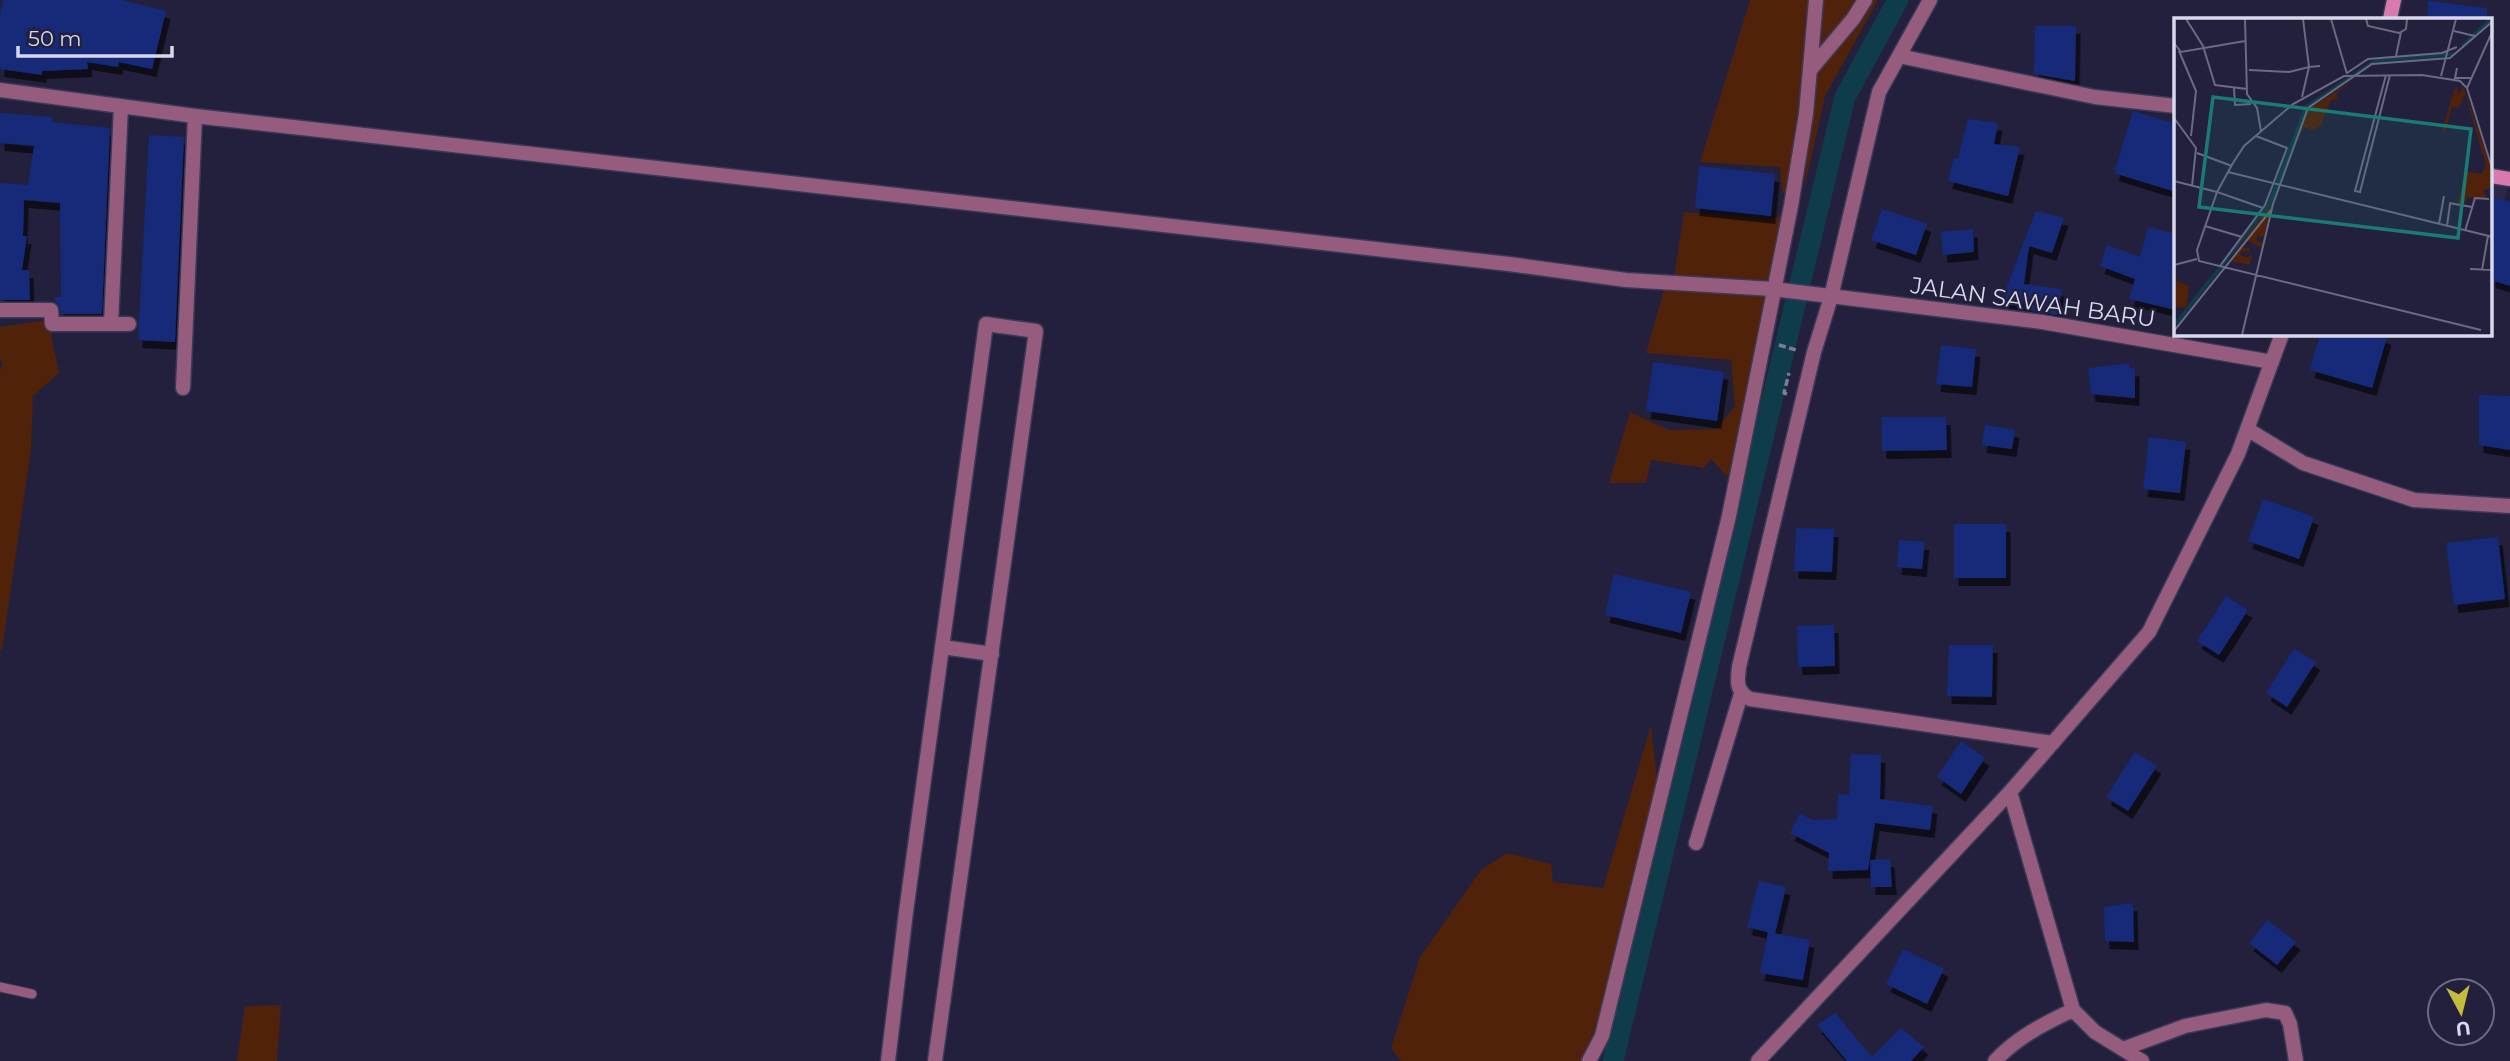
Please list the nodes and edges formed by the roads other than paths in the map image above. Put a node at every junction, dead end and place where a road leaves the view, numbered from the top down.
1 (1816, 0) edge
2 (1865, 0) edge
3 (1930, 0) edge
4 (2394, 0) edge
5 (2390, 18) edge
6 (1899, 56) junction
7 (1811, 69) junction
8 (0, 90) edge
9 (121, 106) junction
10 (2174, 106) edge
11 (195, 116) junction
12 (2492, 176) edge
13 (2510, 179) edge
14 (1780, 290) junction
15 (1825, 296) junction
16 (0, 310) edge
17 (111, 324) junction
18 (129, 324) dead end
19 (2282, 336) edge
20 (2272, 362) junction
21 (183, 388) dead end
22 (2247, 429) junction
23 (2510, 506) edge
24 (942, 648) junction
25 (992, 654) junction
26 (1741, 694) junction
27 (2053, 743) junction
28 (2010, 792) junction
29 (1696, 843) dead end
30 (0, 987) edge
31 (32, 994) dead end
32 (2073, 1010) junction
33 (2123, 1049) junction
34 (888, 1061) edge
35 (935, 1061) edge
36 (1589, 1061) edge
37 (1758, 1061) edge
38 (1995, 1061) edge
39 (2142, 1061) edge
40 (2296, 1061) edge

1 - 7 street
2 - 7 street
3 - 6 street
4 - 5 main road
6 - 10 street
6 - 15 street
7 - 14 street
8 - 9 street, JALAN SAWAH BARU
9 - 11 street, JALAN SAWAH BARU
9 - 17 street
11 - 14 street, JALAN SAWAH BARU
11 - 21 street
12 - 13 main road
14 - 15 street, JALAN SAWAH BARU
14 - 36 street
15 - 20 street, JALAN SAWAH BARU
15 - 26 street
16 - 17 street
17 - 18 street
19 - 20 street
20 - 22 street
22 - 23 street
22 - 27 street
24 - 25 street
24 - 25 street
24 - 34 street
25 - 35 street
26 - 27 street
26 - 29 street
27 - 28 street
28 - 32 street
28 - 37 street
30 - 31 lane
32 - 33 street
32 - 38 street
33 - 39 street
33 - 40 street

